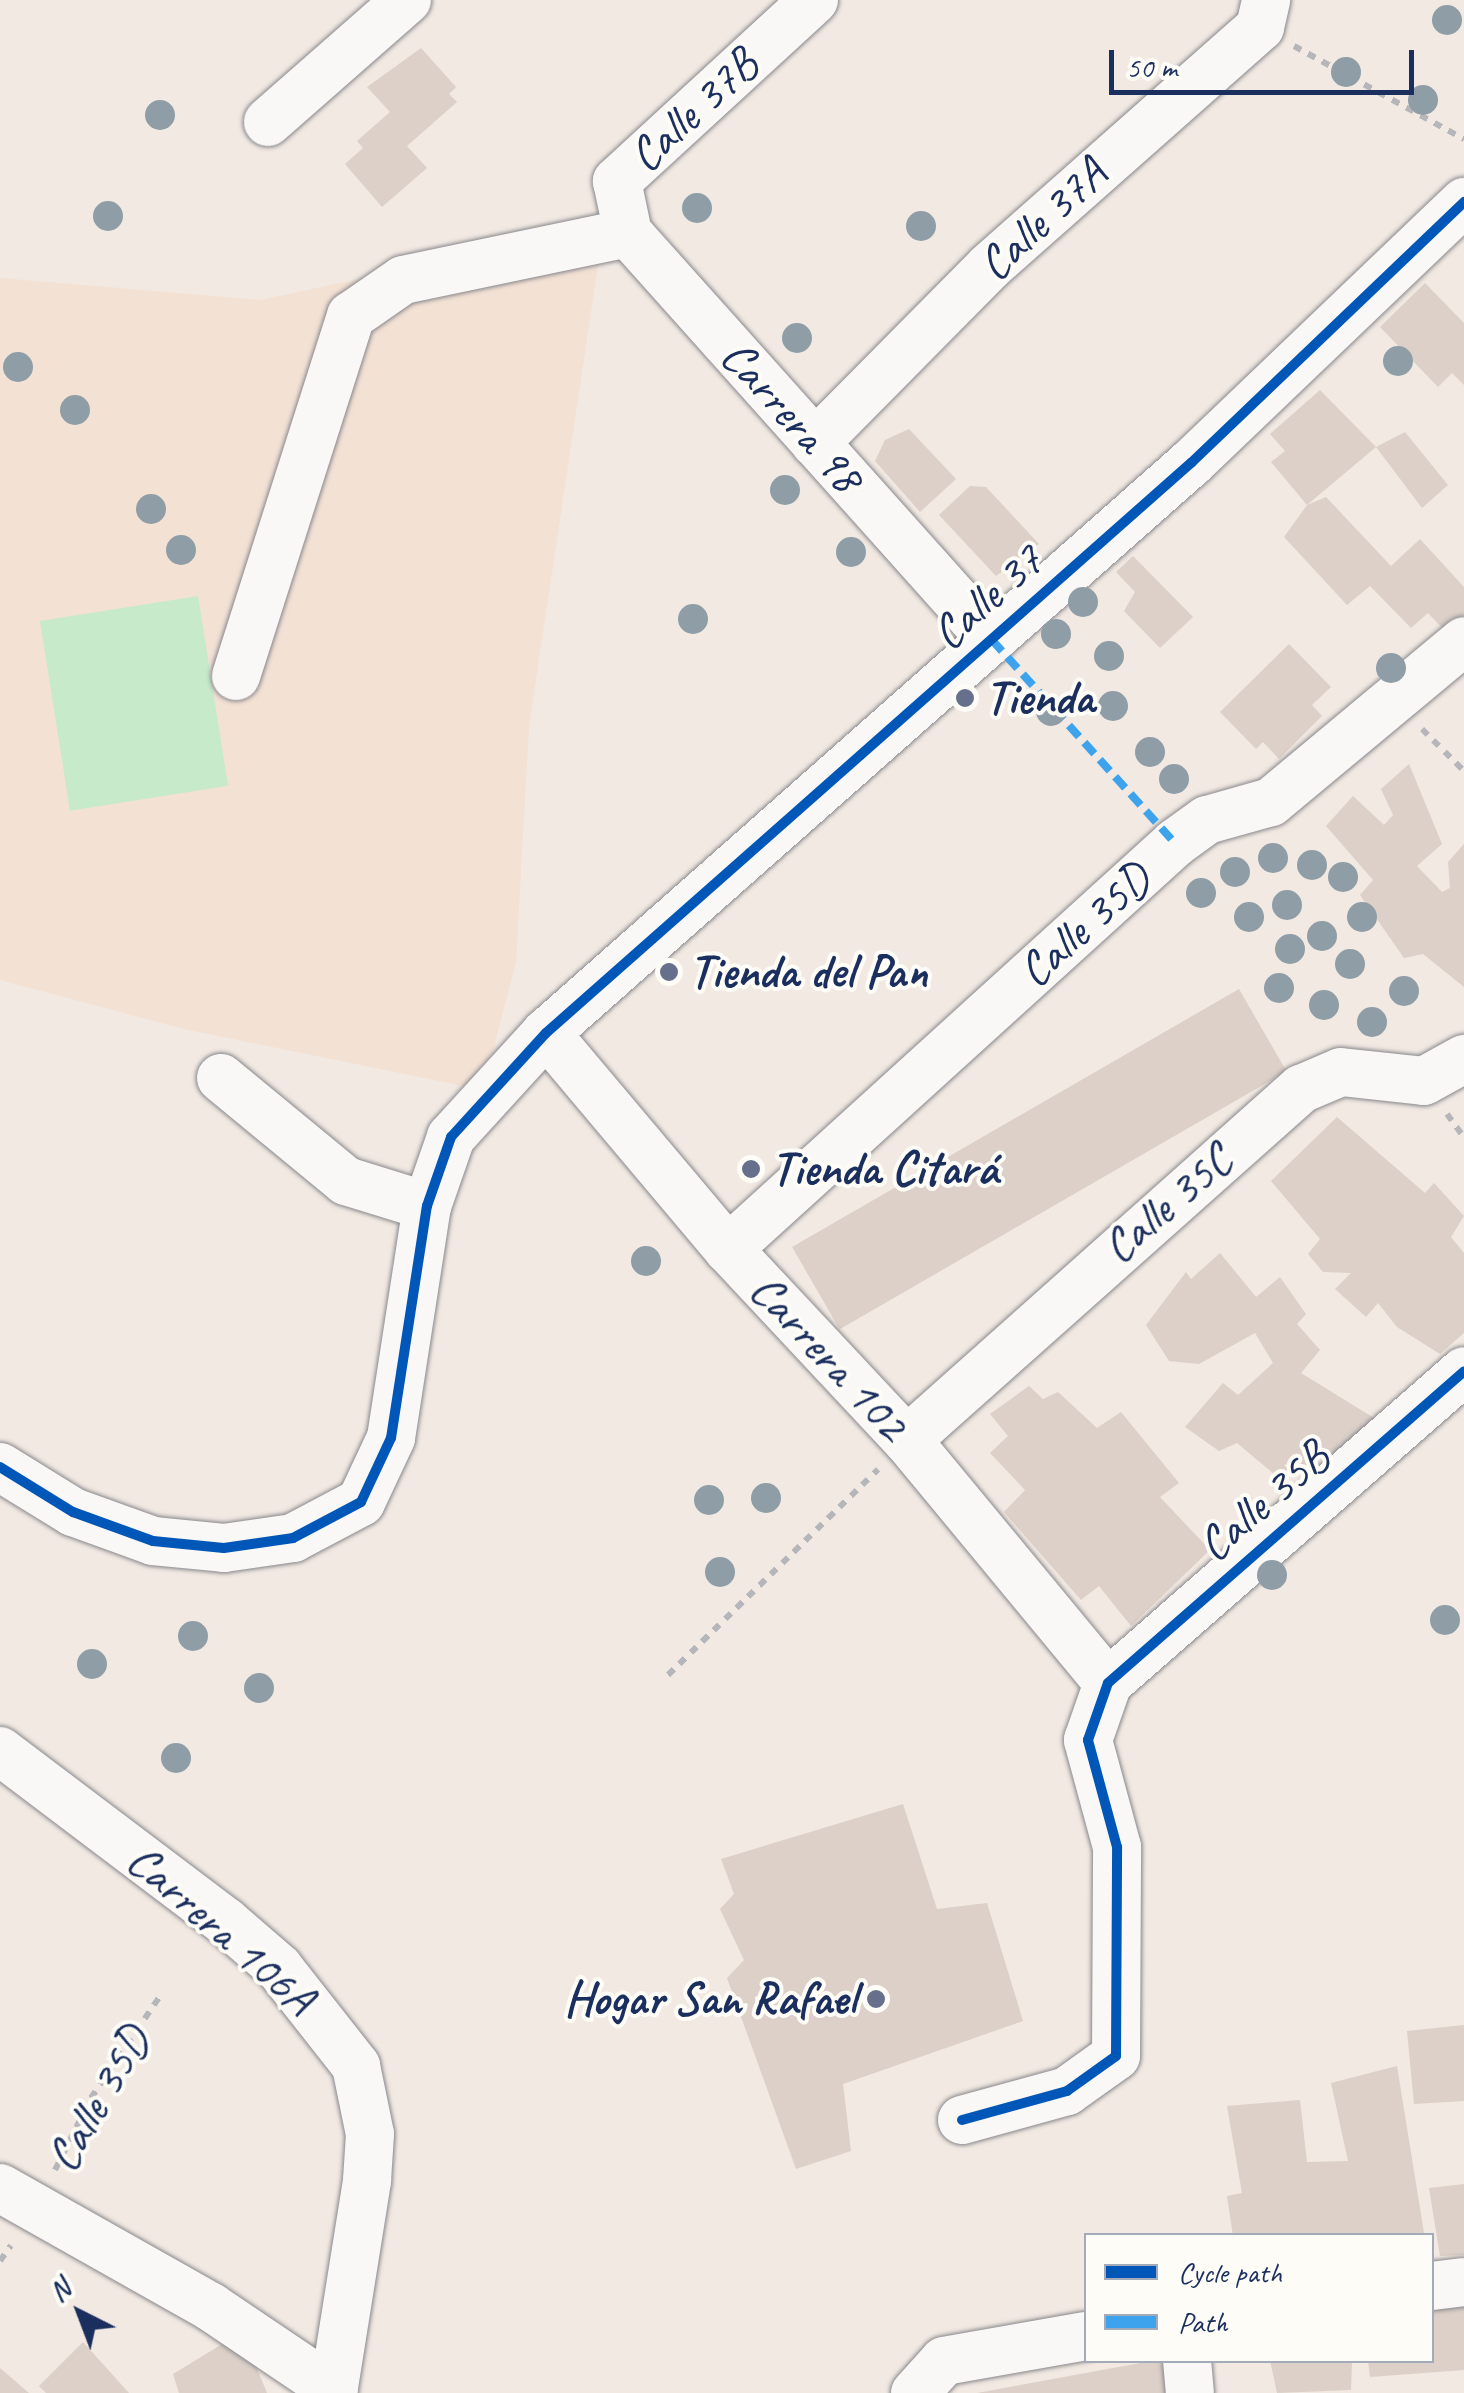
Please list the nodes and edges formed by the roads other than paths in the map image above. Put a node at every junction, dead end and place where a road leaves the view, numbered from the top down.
1 (407, 0) edge
2 (814, 0) edge
3 (1263, 14) edge
4 (268, 122) dead end
5 (617, 181) joint
6 (1464, 202) edge
7 (628, 233) junction
8 (815, 442) junction
9 (992, 640) junction
10 (1464, 641) edge
11 (236, 676) dead end
12 (546, 1033) junction
13 (1464, 1059) edge
14 (221, 1078) dead end
15 (427, 1206) junction
16 (728, 1248) junction
17 (1464, 1371) edge
18 (894, 1453) junction
19 (0, 1467) edge
20 (1108, 1683) junction
21 (0, 1750) edge
22 (962, 2120) dead end
23 (19, 2196) edge
24 (1464, 2282) edge
25 (1434, 2286) edge
26 (1084, 2336) edge
27 (1187, 2363) edge
28 (333, 2392) edge
29 (915, 2393) edge
30 (1190, 2393) edge

1 - 4 street
2 - 5 street, Calle 37B
3 - 8 street, Calle 37A
5 - 7 street, Carrera 98
6 - 9 street, Calle 37
7 - 8 street, Carrera 98
7 - 11 street
8 - 9 street, Carrera 98
9 - 12 street, Calle 37
10 - 16 street, Calle 35D
12 - 15 street, Calle 37
12 - 16 street, Carrera 102
13 - 18 street, Calle 35C
14 - 15 street
15 - 19 street, Calle 37
16 - 18 street, Carrera 102
17 - 20 street, Calle 35B
18 - 20 street, Carrera 102
20 - 22 street
21 - 28 street, Carrera 106A
23 - 28 street
24 - 25 street
26 - 29 street
27 - 30 street

